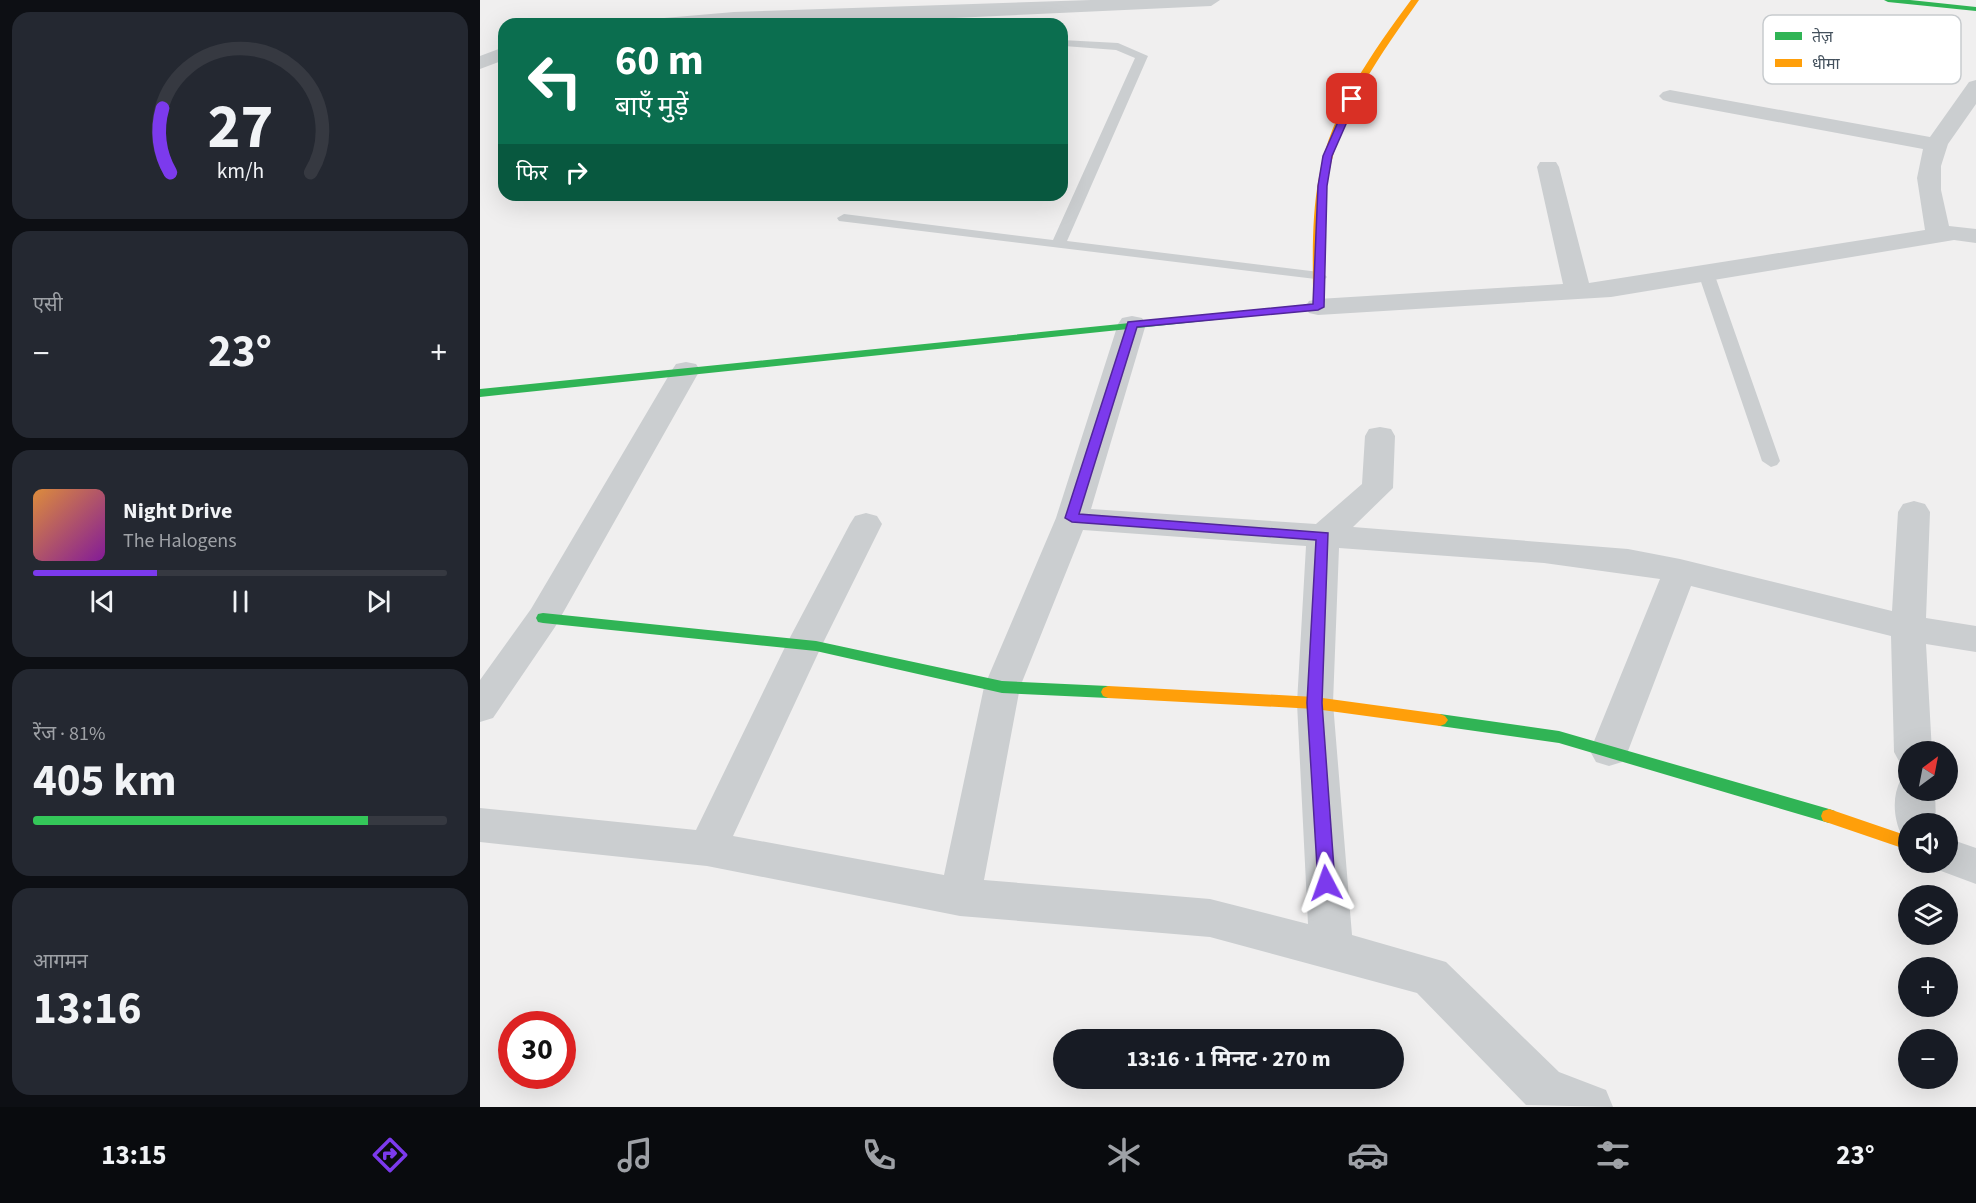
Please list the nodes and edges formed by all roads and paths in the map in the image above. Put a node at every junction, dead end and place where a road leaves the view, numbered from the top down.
1 (1211, 0) edge
2 (1415, 0) edge
3 (1888, 0) edge
4 (938, 6) edge
5 (1976, 9) edge
6 (734, 18) edge
7 (1068, 43) edge
8 (498, 56) edge
9 (480, 63) edge
10 (1976, 86) edge
11 (1670, 96) dead end
12 (1936, 145) junction
13 (1548, 167) dead end
14 (844, 219) dead end
15 (1939, 236) junction
16 (1976, 236) edge
17 (1058, 245) junction
18 (1706, 273) junction
19 (1319, 277) junction
20 (1578, 291) junction
21 (1318, 307) junction
22 (1132, 324) junction
23 (686, 370) junction
24 (480, 393) edge
25 (1380, 436) dead end
26 (1771, 460) dead end
27 (1914, 512) dead end
28 (1072, 518) junction
29 (866, 524) dead end
30 (1323, 536) junction
31 (1680, 571) junction
32 (543, 618) junction
33 (1908, 628) junction
34 (1976, 639) edge
35 (804, 645) junction
36 (1002, 687) junction
37 (1314, 703) junction
38 (480, 708) edge
39 (1913, 741) edge
40 (1609, 751) junction
41 (480, 825) edge
42 (1898, 840) edge
43 (707, 849) junction
44 (1958, 860) edge
45 (1976, 866) edge
46 (960, 897) junction
47 (1331, 950) junction
48 (1542, 1098) edge
49 (1589, 1107) edge

1 - 4 street
2 - 19 main road
3 - 5 main road
4 - 6 street
7 - 17 lane
8 - 9 street
10 - 12 street
11 - 12 street
12 - 15 street
13 - 20 street
14 - 17 lane
15 - 16 street
15 - 18 street
17 - 19 lane
18 - 20 street
18 - 26 lane
19 - 21 main road
20 - 21 street
21 - 22 main road
22 - 23 main road
22 - 28 street
23 - 24 main road
23 - 32 street
25 - 30 street
27 - 33 street
28 - 30 street
28 - 36 street
29 - 35 street
30 - 31 street
30 - 37 street
31 - 33 street
31 - 40 street
32 - 35 main road
32 - 38 street
33 - 34 street
33 - 39 street
35 - 36 main road
35 - 43 street
36 - 37 main road
36 - 46 street
37 - 40 main road
37 - 47 street
40 - 42 main road
41 - 43 street
43 - 46 street
44 - 45 street
46 - 47 street
47 - 48 street
48 - 49 street

